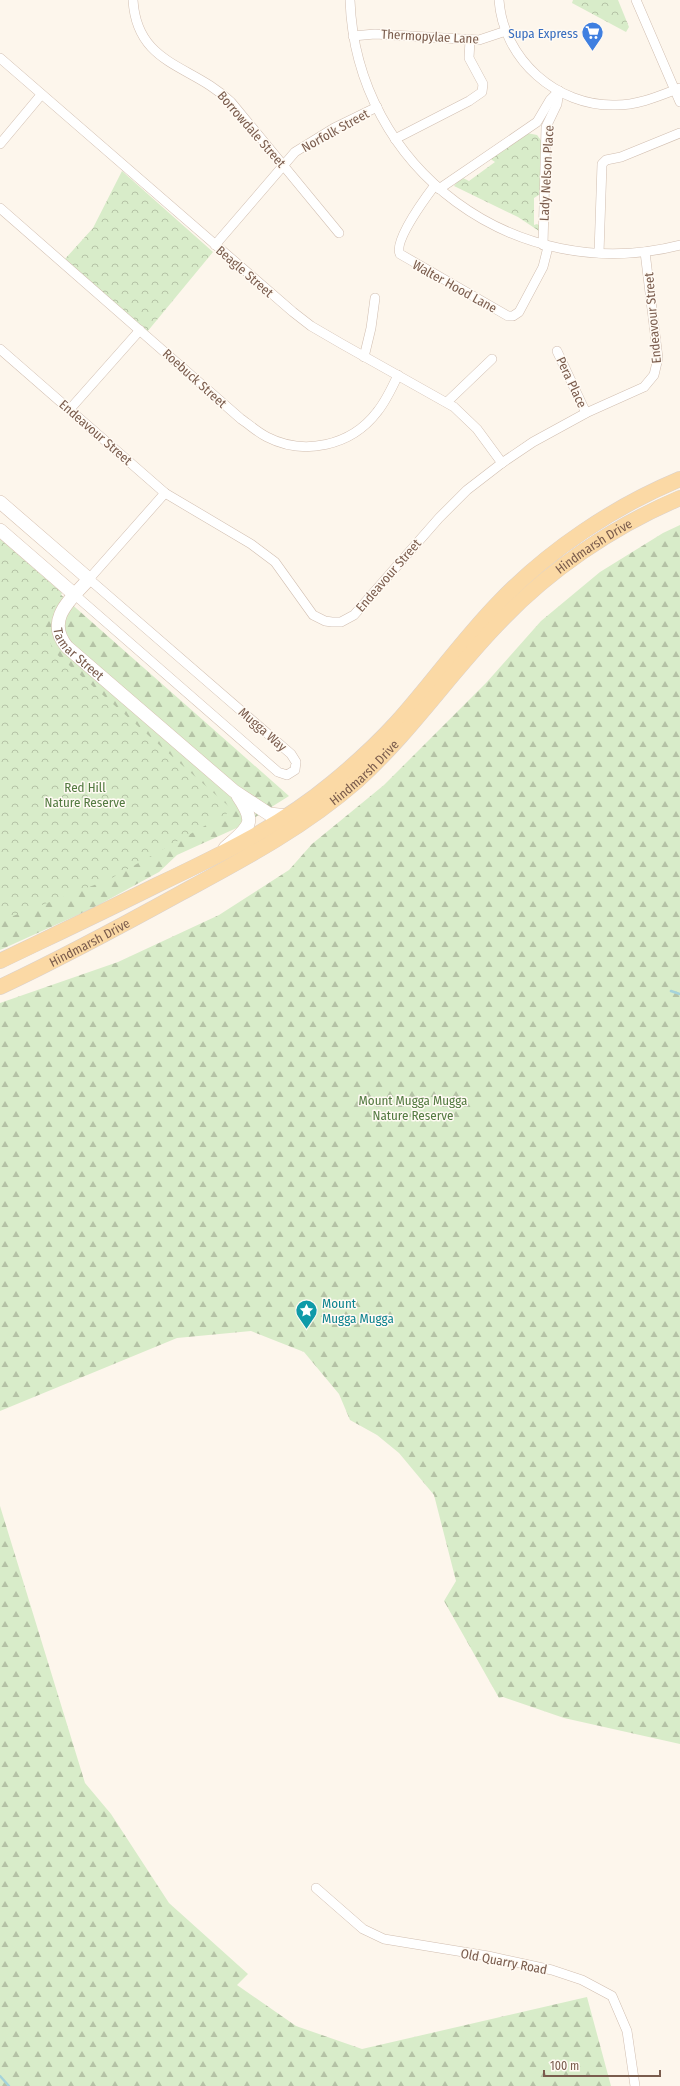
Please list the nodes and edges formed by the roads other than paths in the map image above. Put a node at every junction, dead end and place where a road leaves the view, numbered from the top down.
1 (133, 0) edge
2 (350, 0) edge
3 (499, 0) edge
4 (637, 1) edge
5 (506, 32) junction
6 (353, 36) junction
7 (470, 40) junction
8 (0, 58) edge
9 (678, 89) edge
10 (559, 92) junction
11 (41, 95) junction
12 (680, 102) edge
13 (377, 107) junction
14 (680, 133) edge
15 (395, 139) junction
16 (0, 144) edge
17 (283, 165) junction
18 (437, 187) junction
19 (0, 208) edge
20 (339, 233) dead end
21 (215, 245) junction
22 (680, 245) edge
23 (546, 246) junction
24 (646, 252) junction
25 (599, 254) junction
26 (375, 298) dead end
27 (140, 330) junction
28 (0, 349) edge
29 (557, 351) dead end
30 (364, 356) junction
31 (492, 359) dead end
32 (398, 375) junction
33 (447, 402) junction
34 (70, 409) junction
35 (586, 413) junction
36 (502, 463) junction
37 (680, 479) edge
38 (165, 493) junction
39 (680, 498) edge
40 (0, 502) edge
41 (0, 530) edge
42 (89, 579) junction
43 (75, 595) junction
44 (234, 791) junction
45 (288, 816) junction
46 (216, 856) junction
47 (0, 961) edge
48 (0, 987) edge
49 (316, 1888) dead end
50 (635, 2086) edge

1 - 17 street, Borrowdale Street
2 - 6 street
3 - 5 street
4 - 9 street
5 - 7 street, Thermopylae Lane
5 - 10 street
6 - 7 street, Thermopylae Lane
6 - 13 street
7 - 15 street
8 - 11 street, Beagle Street
9 - 10 street
9 - 12 street
10 - 18 street, Lady Nelson Place
10 - 23 street, Lady Nelson Place
11 - 16 street
11 - 21 street, Beagle Street
13 - 15 street
13 - 17 street, Norfolk Street
14 - 25 street
15 - 18 street
17 - 20 street, Borrowdale Street
17 - 21 street, Norfolk Street
18 - 23 street
18 - 23 street, Walter Hood Lane
19 - 27 street, Roebuck Street
21 - 30 street, Beagle Street
22 - 24 street
23 - 25 street
24 - 25 street
24 - 35 street, Endeavour Street
26 - 30 street
27 - 32 street, Roebuck Street
27 - 34 street
28 - 34 street, Endeavour Street
29 - 35 street, Pera Place
30 - 32 street, Beagle Street
31 - 33 street
32 - 33 street, Beagle Street
33 - 36 street, Beagle Street
34 - 38 street, Endeavour Street
35 - 36 street, Endeavour Street
36 - 38 street, Endeavour Street
37 - 45 main road, Hindmarsh Drive
38 - 42 street, Tamar Street
39 - 48 main road, Hindmarsh Drive
40 - 42 main road, Mugga Way
41 - 43 main road, Mugga Way
42 - 43 main road, Tamar Street
42 - 43 street, Mugga Way
43 - 44 main road, Tamar Street
44 - 45 main road, Tamar Street
44 - 46 main road, Tamar Street
45 - 46 main road, Hindmarsh Drive
46 - 47 main road, Hindmarsh Drive
49 - 50 street, Old Quarry Road

